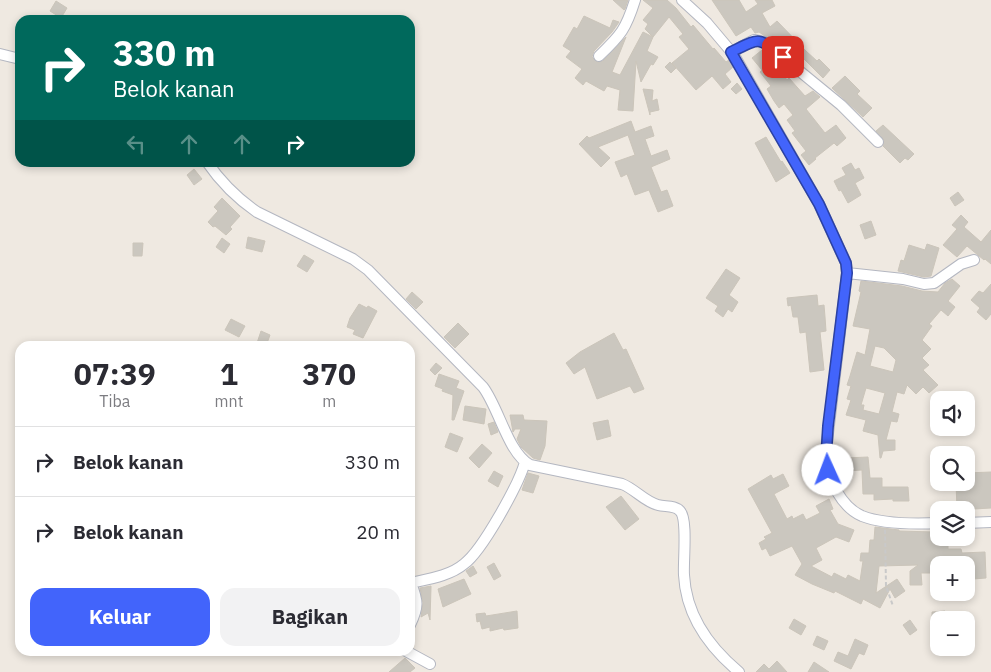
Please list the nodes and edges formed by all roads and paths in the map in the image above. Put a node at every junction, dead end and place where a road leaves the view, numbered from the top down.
1 (635, 0) edge
2 (682, 0) edge
3 (731, 52) junction
4 (0, 54) edge
5 (599, 56) dead end
6 (15, 58) edge
7 (878, 142) dead end
8 (210, 167) edge
9 (974, 260) dead end
10 (847, 273) junction
11 (526, 462) junction
12 (884, 521) junction
13 (991, 522) edge
14 (930, 523) edge
15 (975, 523) edge
16 (415, 582) edge
17 (415, 596) edge
18 (893, 606) dead end
19 (415, 615) edge
20 (415, 656) edge
21 (430, 664) dead end
22 (739, 672) edge

1 - 5 street
2 - 3 street
3 - 7 street
3 - 10 street
4 - 6 street
8 - 11 street
9 - 10 street
10 - 12 street
11 - 16 street
11 - 22 street
12 - 14 street
12 - 18 path
13 - 15 street
17 - 19 street
20 - 21 street

